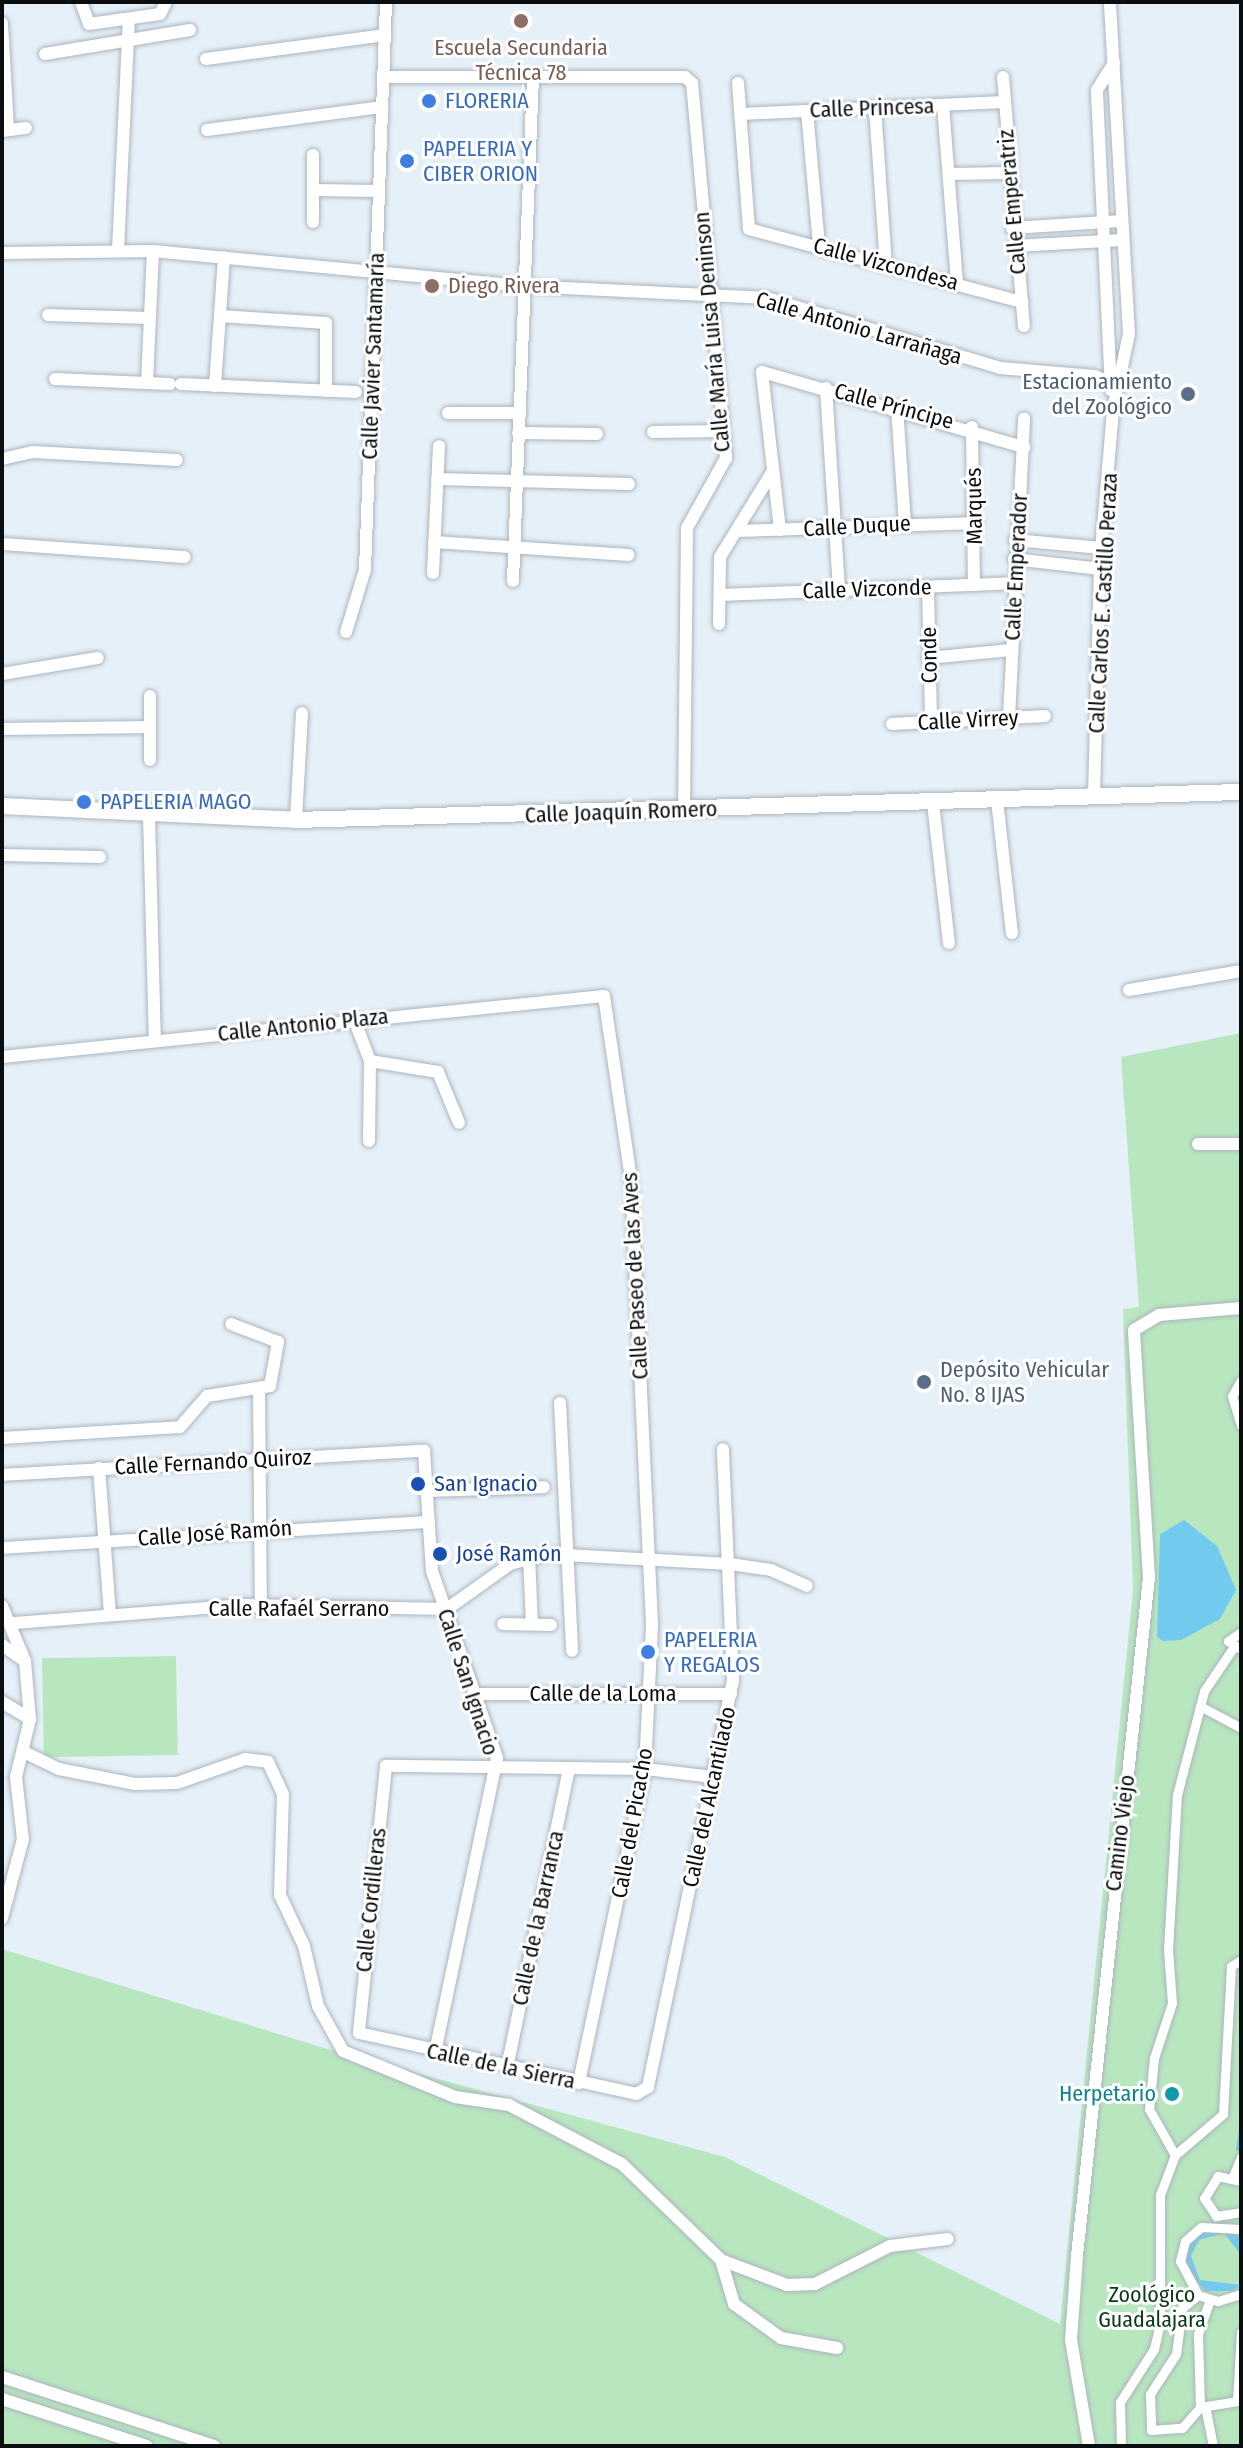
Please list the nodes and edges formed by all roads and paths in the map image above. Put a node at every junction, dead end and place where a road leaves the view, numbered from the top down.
1 (81, 2) edge
2 (166, 2) edge
3 (386, 2) edge
4 (1110, 2) edge
5 (129, 19) junction
6 (2, 23) edge
7 (190, 30) dead end
8 (385, 35) junction
9 (129, 41) junction
10 (45, 54) dead end
11 (206, 59) dead end
12 (1114, 63) junction
13 (383, 77) junction
14 (533, 77) junction
15 (1003, 77) dead end
16 (738, 83) dead end
17 (1004, 102) junction
18 (943, 105) junction
19 (382, 107) junction
20 (875, 108) junction
21 (807, 111) junction
22 (740, 114) junction
23 (26, 128) dead end
24 (5, 130) edge
25 (207, 130) dead end
26 (313, 155) dead end
27 (1008, 173) junction
28 (949, 174) junction
29 (313, 190) junction
30 (379, 191) junction
31 (1100, 221) junction
32 (1121, 221) junction
33 (313, 222) dead end
34 (1055, 223) junction
35 (1012, 228) junction
36 (1101, 240) junction
37 (1123, 240) junction
38 (1056, 241) junction
39 (819, 245) junction
40 (1014, 246) junction
41 (118, 250) junction
42 (153, 251) junction
43 (2, 253) edge
44 (224, 257) junction
45 (886, 264) junction
46 (377, 272) junction
47 (957, 284) junction
48 (524, 286) junction
49 (707, 293) junction
50 (1022, 302) junction
51 (48, 315) dead end
52 (220, 316) junction
53 (150, 318) junction
54 (1024, 326) dead end
55 (55, 379) dead end
56 (147, 383) junction
57 (1114, 384) junction
58 (215, 386) junction
59 (826, 388) junction
60 (326, 391) junction
61 (356, 392) dead end
62 (897, 407) junction
63 (448, 413) dead end
64 (519, 413) junction
65 (1024, 418) dead end
66 (972, 427) junction
67 (723, 431) junction
68 (653, 432) dead end
69 (518, 433) junction
70 (597, 434) dead end
71 (439, 446) dead end
72 (1024, 447) junction
73 (2, 459) edge
74 (177, 460) dead end
75 (773, 471) junction
76 (437, 479) junction
77 (517, 481) junction
78 (629, 484) dead end
79 (905, 523) junction
80 (977, 523) junction
81 (836, 526) junction
82 (780, 530) junction
83 (737, 531) junction
84 (1015, 540) junction
85 (434, 542) junction
86 (2, 544) edge
87 (1070, 545) junction
88 (1101, 548) junction
89 (514, 549) junction
90 (629, 555) dead end
91 (185, 557) dead end
92 (1014, 559) junction
93 (1068, 565) junction
94 (1100, 569) junction
95 (433, 573) dead end
96 (513, 581) dead end
97 (1013, 583) junction
98 (974, 585) junction
99 (928, 587) junction
100 (839, 590) junction
101 (720, 595) junction
102 (719, 624) dead end
103 (346, 632) dead end
104 (1011, 650) junction
105 (98, 658) dead end
106 (928, 658) junction
107 (2, 674) edge
108 (150, 696) dead end
109 (302, 713) dead end
110 (1045, 716) dead end
111 (1009, 717) junction
112 (931, 723) junction
113 (892, 724) dead end
114 (150, 727) junction
115 (2, 729) edge
116 (150, 760) dead end
117 (1241, 792) edge
118 (1094, 796) junction
119 (997, 800) junction
120 (933, 803) junction
121 (2, 806) edge
122 (684, 809) junction
123 (149, 816) junction
124 (296, 820) junction
125 (2, 855) edge
126 (100, 857) dead end
127 (1012, 933) dead end
128 (949, 943) dead end
129 (1241, 971) edge
130 (1129, 990) dead end
131 (604, 996) joint
132 (354, 1019) junction
133 (155, 1040) junction
134 (2, 1057) edge
135 (370, 1061) junction
136 (459, 1123) dead end
137 (369, 1141) dead end
138 (1198, 1144) dead end
139 (1241, 1144) edge
140 (1241, 1308) edge
141 (231, 1324) dead end
142 (1241, 1380) edge
143 (259, 1391) junction
144 (560, 1403) dead end
145 (1241, 1426) edge
146 (2, 1438) edge
147 (723, 1449) dead end
148 (424, 1451) joint
149 (262, 1458) junction
150 (99, 1468) junction
151 (2, 1475) edge
152 (544, 1487) dead end
153 (426, 1491) junction
154 (428, 1522) junction
155 (260, 1529) junction
156 (106, 1541) junction
157 (2, 1548) edge
158 (567, 1554) junction
159 (529, 1556) junction
160 (649, 1559) junction
161 (730, 1564) junction
162 (807, 1586) dead end
163 (2, 1606) edge
164 (447, 1609) junction
165 (261, 1611) junction
166 (110, 1613) junction
167 (15, 1623) junction
168 (503, 1624) dead end
169 (532, 1624) junction
170 (551, 1625) dead end
171 (1241, 1631) edge
172 (2, 1645) edge
173 (1237, 1649) edge
174 (572, 1651) dead end
175 (25, 1661) junction
176 (476, 1694) junction
177 (650, 1694) junction
178 (731, 1694) junction
179 (2, 1702) edge
180 (1200, 1706) junction
181 (30, 1719) junction
182 (1241, 1728) edge
183 (24, 1752) junction
184 (495, 1765) junction
185 (569, 1769) junction
186 (645, 1769) junction
187 (713, 1777) junction
188 (15, 1876) junction
189 (2, 1881) edge
190 (2, 1918) edge
191 (1241, 1960) edge
192 (359, 2033) joint
193 (435, 2052) junction
194 (507, 2068) junction
195 (579, 2083) junction
196 (644, 2092) joint
197 (1175, 2155) junction
198 (1241, 2157) edge
199 (1237, 2178) edge
200 (1241, 2212) edge
201 (1224, 2220) junction
202 (1241, 2229) edge
203 (948, 2239) dead end
204 (721, 2260) junction
205 (1241, 2294) edge
206 (1198, 2295) junction
207 (1210, 2300) junction
208 (1241, 2332) edge
209 (837, 2348) dead end
210 (2, 2377) edge
211 (40, 2390) junction
212 (2, 2399) edge
213 (1202, 2406) junction
214 (34, 2409) junction
215 (147, 2446) edge
216 (214, 2446) edge
217 (1089, 2446) edge
218 (1121, 2446) edge
219 (1213, 2446) edge

1 - 5 street
2 - 5 street
3 - 8 street, Calle Javier Santamaría
4 - 12 street, Calle Carlos E. Castillo Peraza
5 - 9 street
6 - 24 street
7 - 9 street
8 - 11 street
8 - 13 street, Calle Javier Santamaría
9 - 10 street
9 - 41 street
12 - 31 street, Calle Carlos E. Castillo Peraza
12 - 32 street, Calle Carlos E. Castillo Peraza
13 - 14 street
13 - 19 street, Calle Javier Santamaría
14 - 48 street
14 - 49 street, Calle María Luisa Deninson
15 - 17 street, Calle Emperatriz
16 - 22 street
17 - 18 street, Calle Princesa
17 - 27 street, Calle Emperatriz
18 - 20 street, Calle Princesa
18 - 28 street
19 - 25 street
19 - 30 street, Calle Javier Santamaría
20 - 21 street, Calle Princesa
20 - 45 street
21 - 22 street, Calle Princesa
21 - 39 street
22 - 39 street, Calle Vizcondesa
23 - 24 street
26 - 29 street
27 - 28 street
27 - 35 street, Calle Emperatriz
28 - 47 street
29 - 30 street
29 - 33 street
30 - 46 street, Calle Javier Santamaría
31 - 32 street
31 - 34 street
31 - 36 street, Calle Carlos E. Castillo Peraza
32 - 37 street, Calle Carlos E. Castillo Peraza
34 - 35 street
34 - 38 street
35 - 40 street, Calle Emperatriz
36 - 37 street
36 - 38 street
36 - 57 street, Calle Carlos E. Castillo Peraza
37 - 57 street, Calle Carlos E. Castillo Peraza
38 - 40 street
39 - 45 street, Calle Vizcondesa
40 - 50 street, Calle Emperatriz
41 - 42 street, Calle Antonio Larrañaga
41 - 43 street, Calle Antonio Larrañaga
42 - 44 street, Calle Antonio Larrañaga
42 - 53 street
44 - 46 street, Calle Antonio Larrañaga
44 - 52 street
45 - 47 street, Calle Vizcondesa
46 - 48 street, Calle Antonio Larrañaga
46 - 103 street, Calle Javier Santamaría
47 - 50 street, Calle Vizcondesa
48 - 49 street, Calle Antonio Larrañaga
48 - 64 street
49 - 57 street, Calle Antonio Larrañaga
49 - 67 street, Calle María Luisa Deninson
50 - 54 street, Calle Emperatriz
51 - 53 street
52 - 58 street
52 - 60 street
53 - 56 street
55 - 56 street
56 - 58 street
57 - 88 street, Calle Carlos E. Castillo Peraza
58 - 60 street
59 - 62 street, Calle Príncipe
59 - 75 street, Calle Príncipe
59 - 81 street
60 - 61 street
62 - 66 street, Calle Príncipe
62 - 79 street
63 - 64 street
64 - 69 street
65 - 72 street, Calle Emperador
66 - 72 street, Calle Príncipe
66 - 80 street, Marqués
67 - 68 street
67 - 122 street, Calle María Luisa Deninson
69 - 70 street
69 - 77 street
71 - 76 street
72 - 84 street, Calle Emperador
73 - 74 street
75 - 82 street
75 - 83 street
76 - 77 street
76 - 85 street
77 - 78 street
77 - 89 street
79 - 80 street, Calle Duque
79 - 81 street, Calle Duque
80 - 98 street, Marqués
81 - 82 street, Calle Duque
81 - 100 street
82 - 83 street, Calle Duque
83 - 101 street
84 - 87 street
84 - 92 street, Calle Emperador
85 - 89 street
85 - 95 street
86 - 91 street
87 - 88 street
87 - 93 street
88 - 94 street, Calle Carlos E. Castillo Peraza
89 - 90 street
89 - 96 street
92 - 93 street
92 - 97 street, Calle Emperador
93 - 94 street
94 - 118 street, Calle Carlos E. Castillo Peraza
97 - 98 street, Calle Vizconde
97 - 104 street, Calle Emperador
98 - 99 street, Calle Vizconde
99 - 100 street, Calle Vizconde
99 - 106 street, Conde
100 - 101 street, Calle Vizconde
101 - 102 street
104 - 106 street
104 - 111 street, Calle Emperador
105 - 107 street
106 - 112 street, Conde
108 - 114 street
109 - 124 street
110 - 111 street, Calle Virrey
111 - 112 street, Calle Virrey
112 - 113 street, Calle Virrey
114 - 115 street
114 - 116 street
117 - 118 street, Calle Joaquín Romero
118 - 119 street, Calle Joaquín Romero
119 - 120 street, Calle Joaquín Romero
119 - 127 street
120 - 122 street, Calle Joaquín Romero
120 - 128 street
121 - 123 street, Calle Joaquín Romero
122 - 124 street, Calle Joaquín Romero
123 - 124 street, Calle Joaquín Romero
123 - 133 street
125 - 126 street
129 - 130 street
131 - 132 street, Calle Antonio Plaza
131 - 160 street, Calle Paseo de las Aves
132 - 133 street, Calle Antonio Plaza
132 - 135 street
133 - 134 street, Calle Antonio Plaza
135 - 136 street
135 - 137 street
138 - 139 street
140 - 217 street, Camino Viejo
141 - 143 street
142 - 145 street
143 - 146 street
143 - 149 street
144 - 158 street
147 - 161 street, Calle del Alcantilado
148 - 149 street, Calle Fernando Quiroz
148 - 153 street, Calle San Ignacio
149 - 150 street, Calle Fernando Quiroz
149 - 155 street
150 - 151 street, Calle Fernando Quiroz
150 - 156 street
152 - 153 street
153 - 154 street, Calle San Ignacio
154 - 155 street, Calle José Ramón
154 - 164 street, Calle San Ignacio
155 - 156 street, Calle José Ramón
155 - 165 street
156 - 157 street, Calle José Ramón
156 - 166 street
158 - 159 street
158 - 160 street
158 - 174 street
159 - 164 street
159 - 169 street
160 - 161 street
160 - 177 street, Calle del Picacho
161 - 162 street
161 - 178 street, Calle del Alcantilado
163 - 167 street
164 - 165 street, Calle Rafaél Serrano
164 - 176 street, Calle San Ignacio
165 - 166 street, Calle Rafaél Serrano
166 - 167 street, Calle Rafaél Serrano
167 - 175 street
168 - 169 street
169 - 170 street
171 - 173 street
172 - 175 street
173 - 180 street
175 - 181 street
176 - 177 street, Calle de la Loma
176 - 184 street, Calle San Ignacio
177 - 178 street, Calle de la Loma
177 - 186 street, Calle del Picacho
178 - 187 street, Calle del Alcantilado
179 - 181 street
180 - 182 street
180 - 197 street
181 - 183 street
183 - 188 street
183 - 204 street
184 - 185 street
184 - 192 street, Calle Cordilleras
184 - 193 street, Calle San Ignacio
185 - 186 street
185 - 194 street, Calle de la Barranca
186 - 187 street
186 - 195 street, Calle del Picacho
187 - 196 street, Calle del Alcantilado
188 - 189 street
188 - 190 street
191 - 197 street
192 - 193 street, Calle de la Sierra
193 - 194 street, Calle de la Sierra
194 - 195 street, Calle de la Sierra
195 - 196 street, Calle de la Sierra
197 - 218 street
198 - 199 street
199 - 201 street
200 - 201 street
201 - 202 street
201 - 206 street
203 - 204 street
204 - 209 street
205 - 207 street
206 - 207 street
206 - 213 street
207 - 213 street
208 - 213 street
210 - 211 street
211 - 214 street
211 - 216 street
212 - 214 street
213 - 219 street
214 - 215 street

